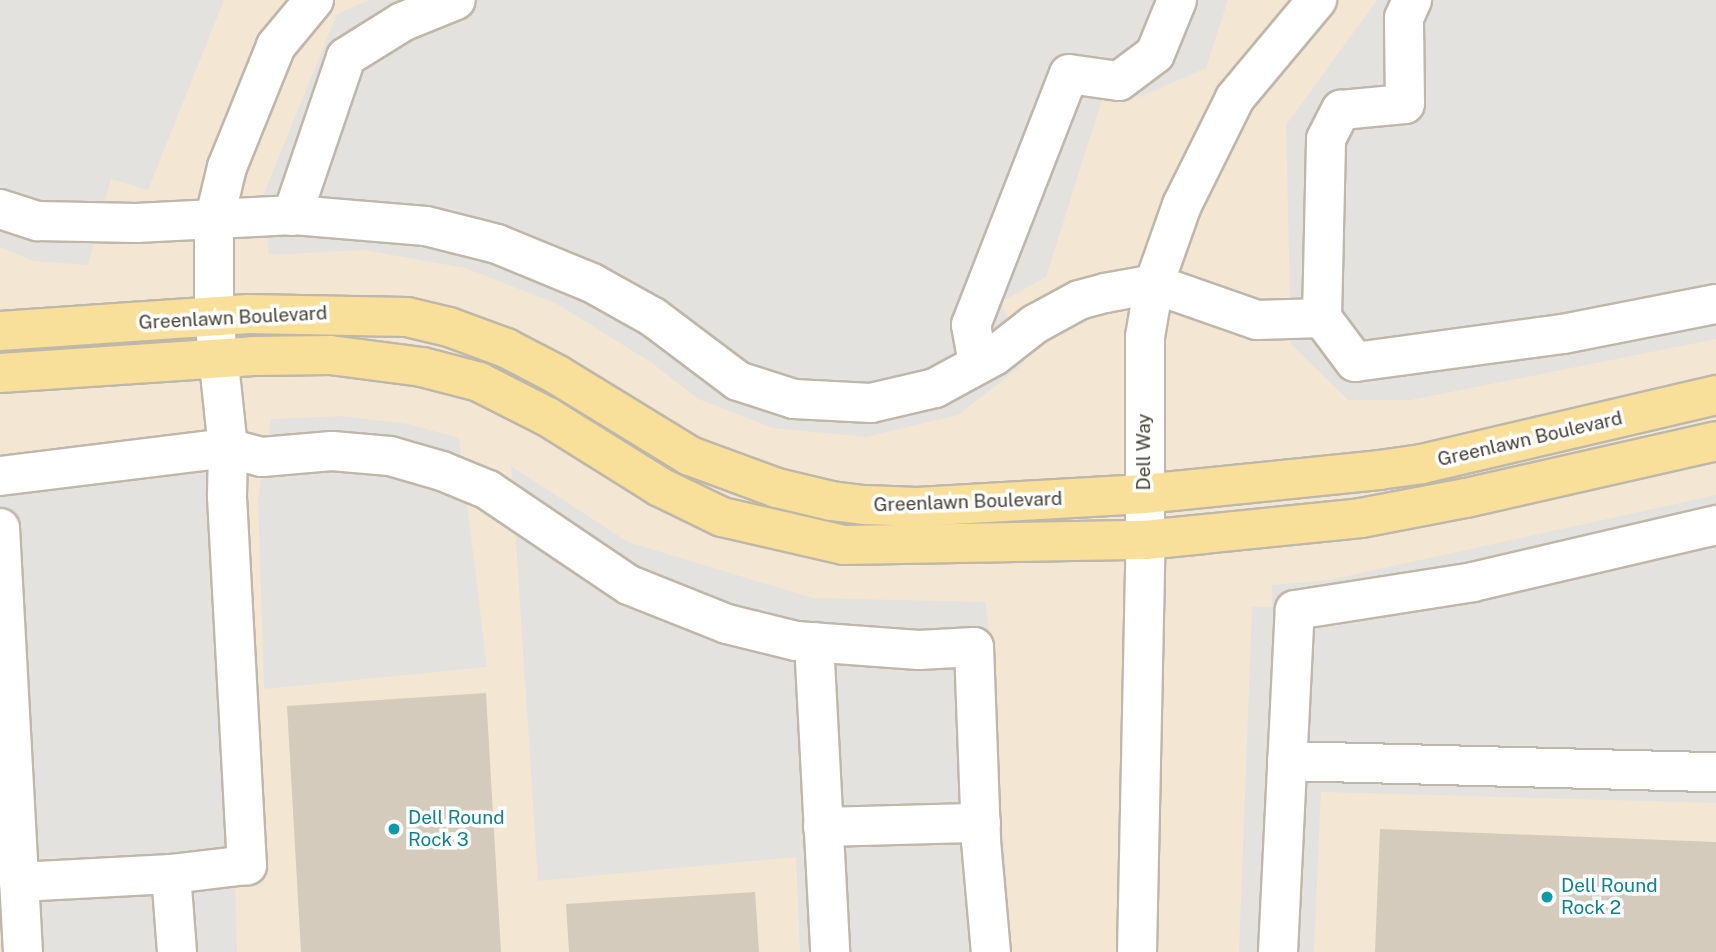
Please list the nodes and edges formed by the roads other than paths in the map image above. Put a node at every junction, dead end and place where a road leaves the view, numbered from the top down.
1 (314, 0) edge
2 (456, 0) edge
3 (1177, 0) edge
4 (1317, 0) edge
5 (1412, 0) edge
6 (0, 209) edge
7 (292, 216) junction
8 (214, 221) junction
9 (1154, 284) junction
10 (1716, 304) edge
11 (214, 317) junction
12 (1322, 318) junction
13 (0, 331) edge
14 (217, 357) junction
15 (978, 364) junction
16 (0, 373) edge
17 (1716, 396) edge
18 (1716, 441) edge
19 (228, 448) junction
20 (0, 476) edge
21 (1144, 494) junction
22 (1716, 526) edge
23 (0, 528) edge
24 (1145, 540) junction
25 (814, 642) junction
26 (1287, 761) junction
27 (1716, 772) edge
28 (981, 823) junction
29 (822, 827) junction
30 (171, 874) junction
31 (19, 882) junction
32 (23, 952) edge
33 (177, 952) edge
34 (831, 952) edge
35 (992, 952) edge
36 (1137, 952) edge
37 (1278, 952) edge

1 - 8 street
2 - 7 street
3 - 15 street
4 - 9 street, Dell Way
5 - 12 street
6 - 8 street
7 - 8 street
7 - 15 street
8 - 11 street
9 - 12 street
9 - 15 street
9 - 21 street, Dell Way
10 - 12 street
11 - 13 main road, Greenlawn Boulevard
11 - 14 street
11 - 21 main road, Greenlawn Boulevard
14 - 16 main road, Greenlawn Boulevard
14 - 19 street
14 - 24 main road, Greenlawn Boulevard
17 - 21 main road, Greenlawn Boulevard
18 - 24 main road, Greenlawn Boulevard
19 - 20 street
19 - 25 street
19 - 30 street
21 - 24 street, Dell Way
22 - 26 street
23 - 31 street
24 - 36 street, Dell Way
25 - 28 street
25 - 29 street
26 - 27 street
26 - 37 street
28 - 29 street
28 - 35 street
29 - 34 street
30 - 31 street
30 - 33 street
31 - 32 street

